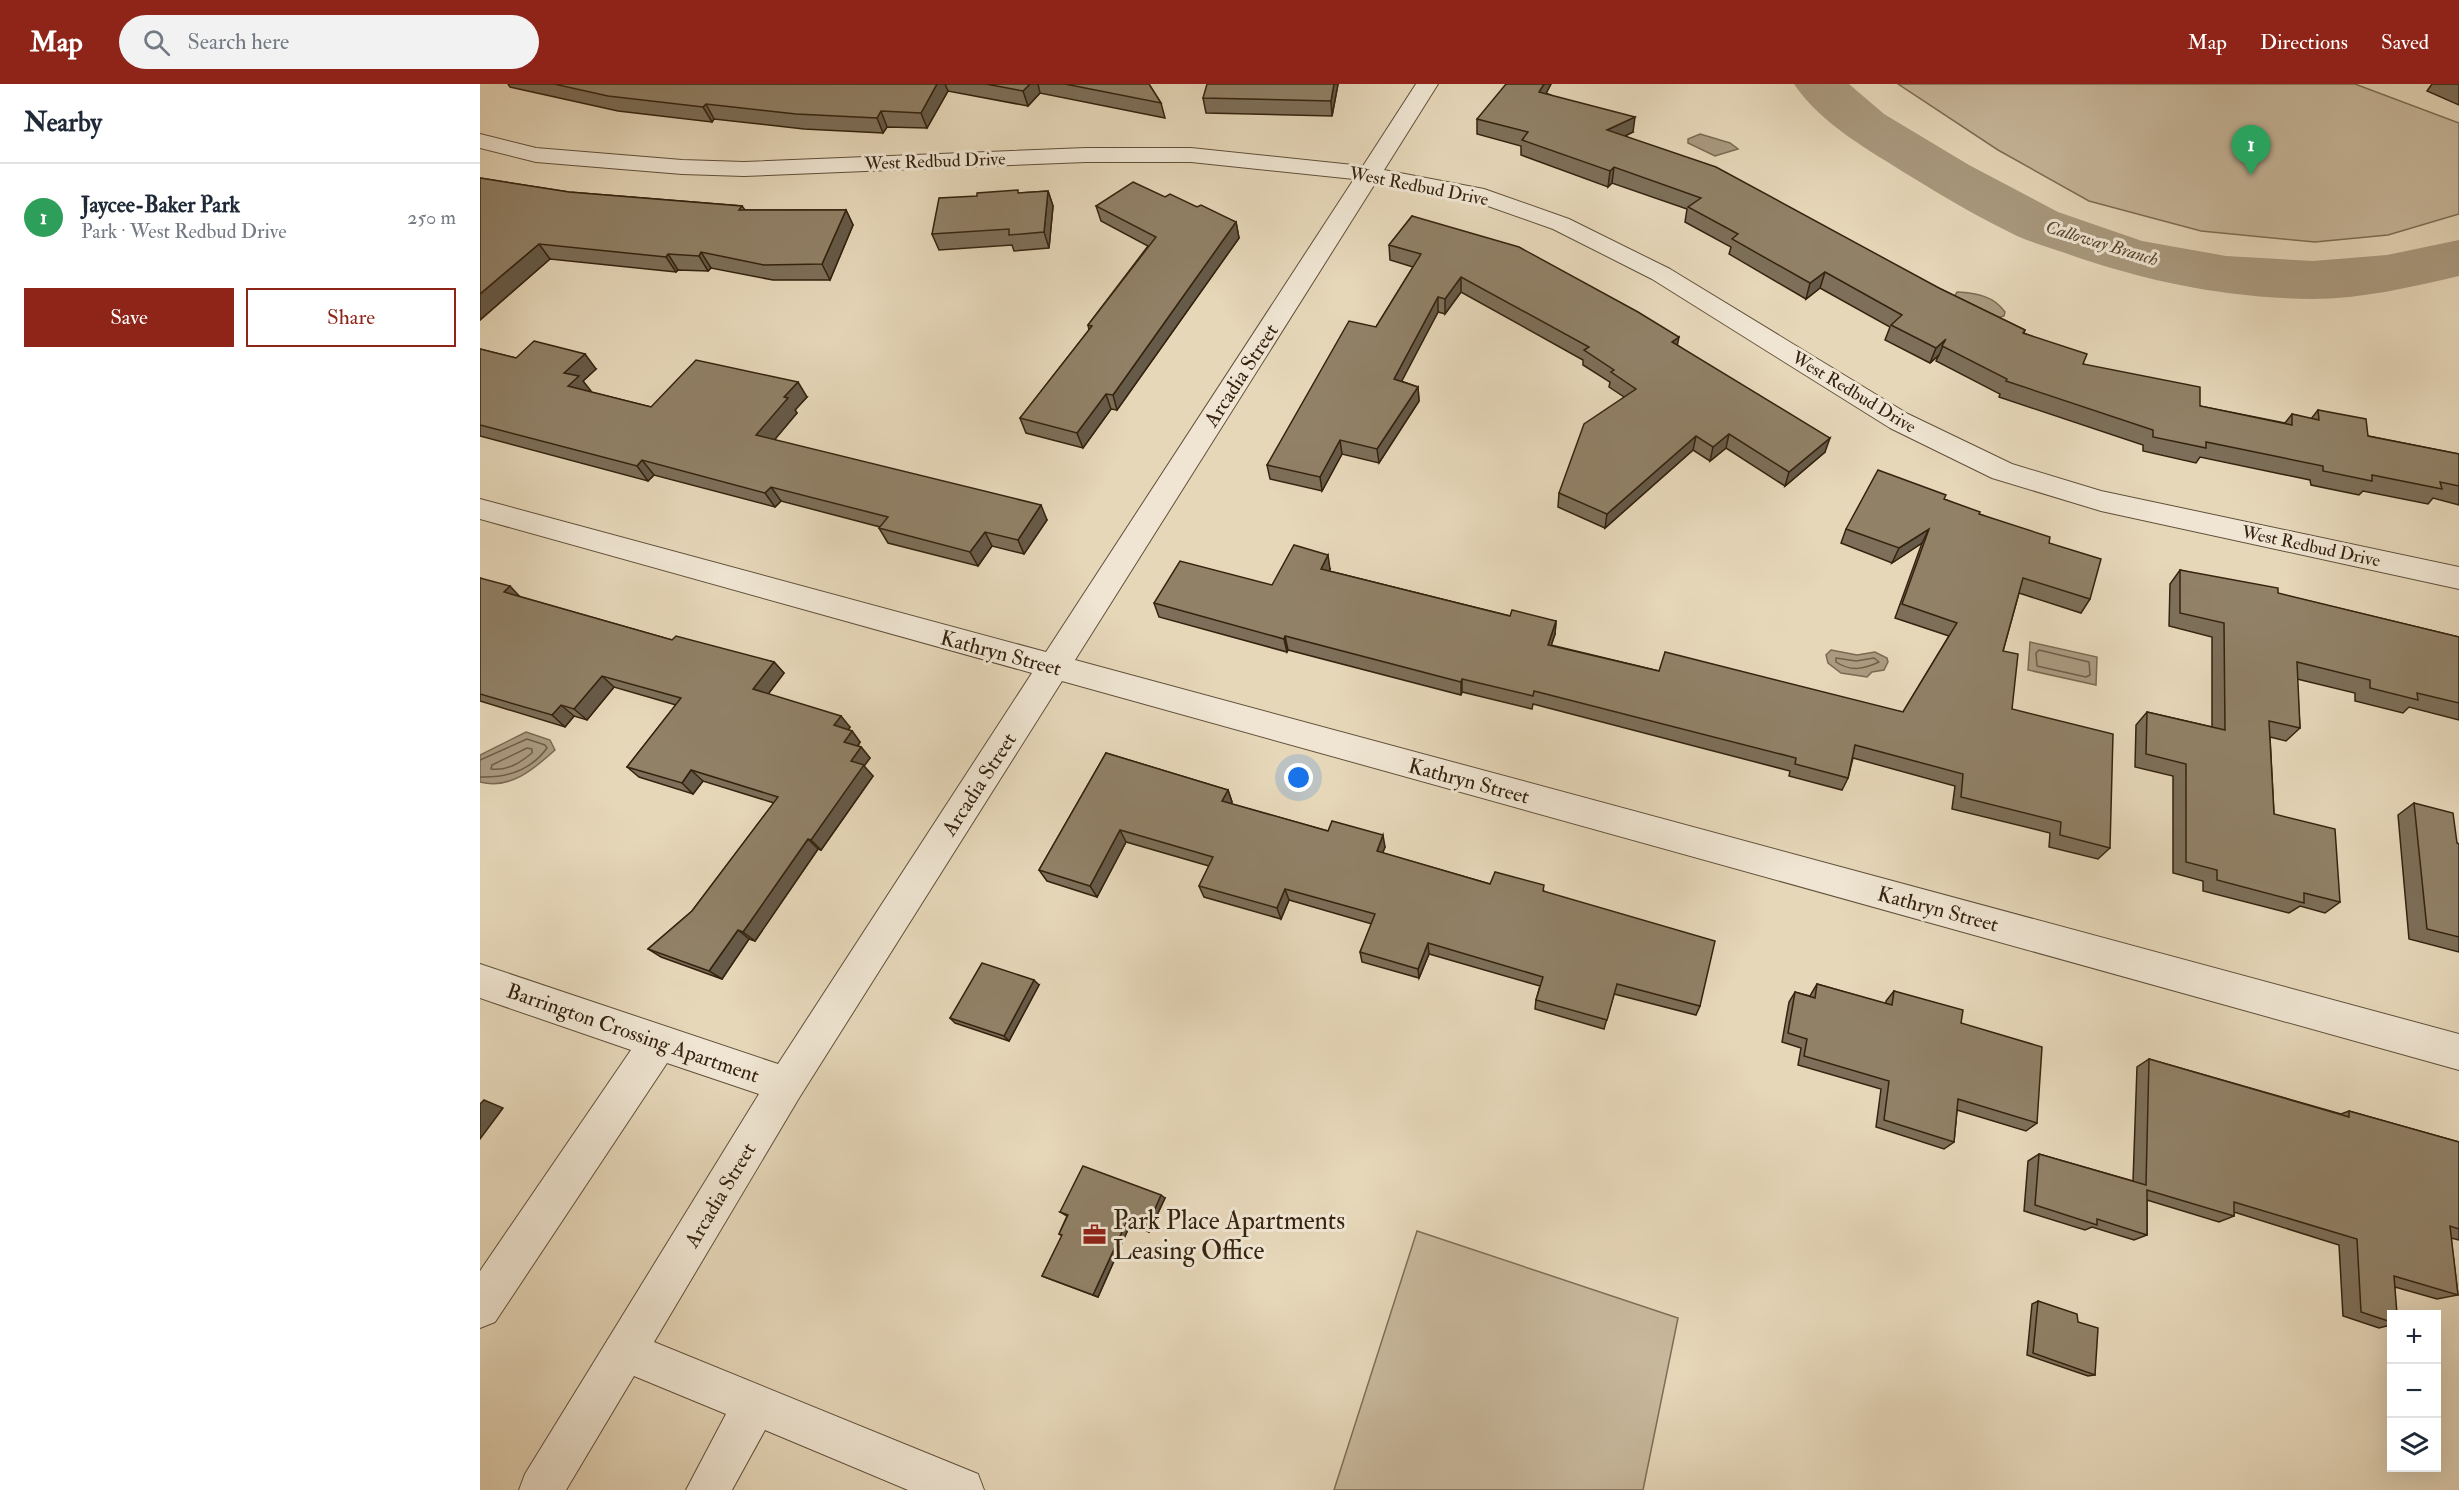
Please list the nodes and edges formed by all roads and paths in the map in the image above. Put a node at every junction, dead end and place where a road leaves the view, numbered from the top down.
1 (1427, 84) edge
2 (480, 141) edge
3 (1370, 174) junction
4 (480, 509) edge
5 (2459, 578) edge
6 (1053, 668) junction
7 (480, 981) edge
8 (658, 1043) junction
9 (2459, 1052) edge
10 (786, 1085) junction
11 (480, 1307) edge
12 (625, 1351) junction
13 (754, 1406) junction
14 (541, 1490) edge
15 (708, 1490) edge
16 (962, 1490) edge

1 - 3 street, Arcadia Street
2 - 3 street, West Redbud Drive
3 - 5 street, West Redbud Drive
3 - 6 street, Arcadia Street
4 - 6 street, Kathryn Street
6 - 9 street, Kathryn Street
6 - 10 street, Arcadia Street
7 - 8 street, Barrington Crossing Apartment
8 - 10 street, Barrington Crossing Apartment
8 - 11 street
10 - 12 street, Arcadia Street
12 - 13 street
12 - 14 street, Arcadia Street
13 - 15 street
13 - 16 street

